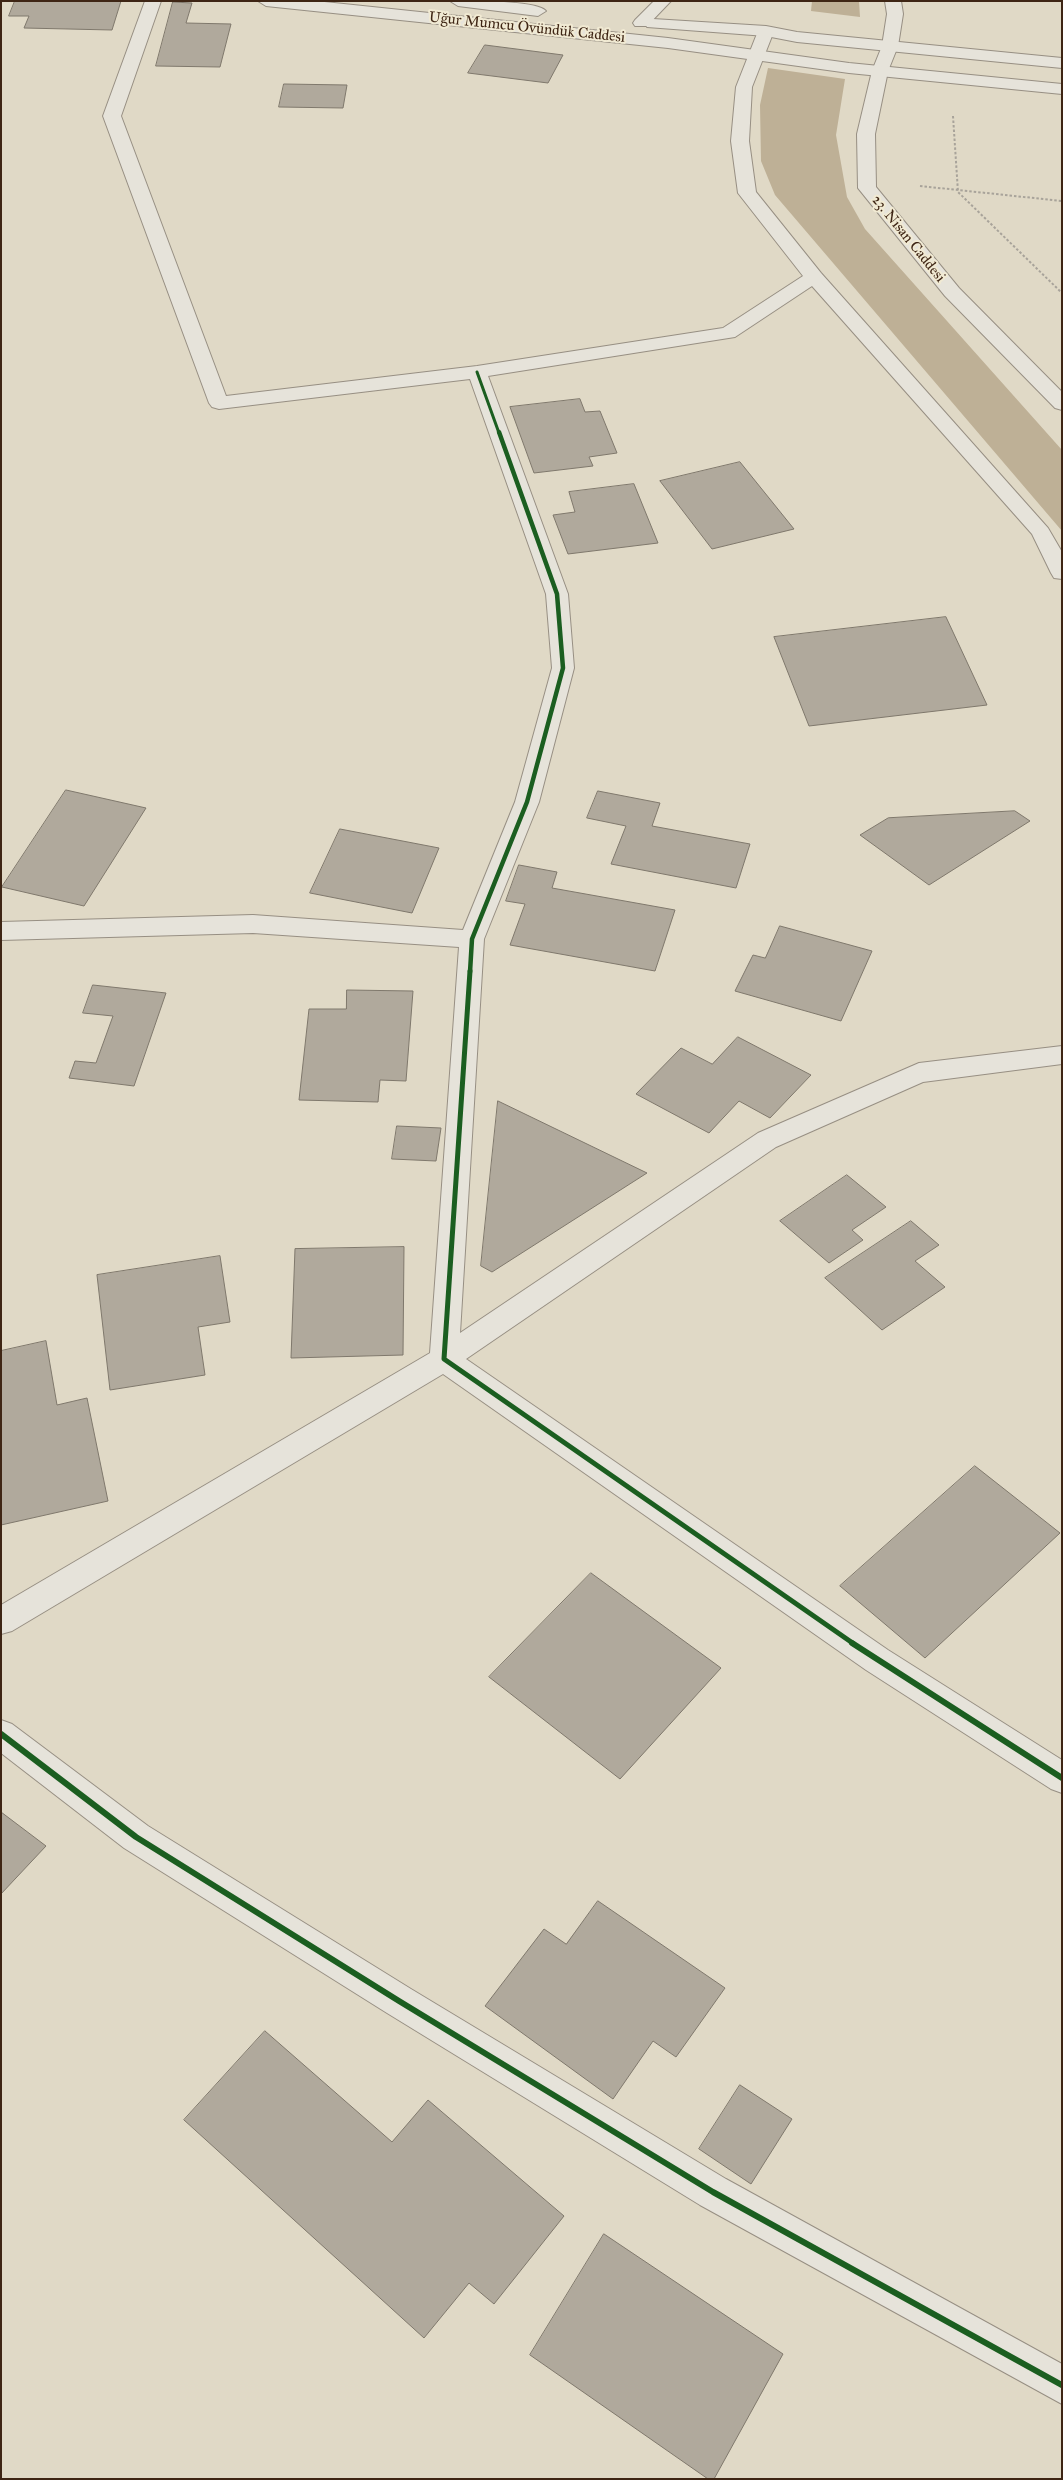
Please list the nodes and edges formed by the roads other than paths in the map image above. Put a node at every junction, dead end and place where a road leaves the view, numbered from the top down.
1 (153, 1) edge
2 (266, 1) edge
3 (458, 1) edge
4 (663, 1) edge
5 (893, 1) edge
6 (554, 13) dead end
7 (622, 20) dead end
8 (641, 23) junction
9 (766, 32) junction
10 (890, 46) junction
11 (756, 57) junction
12 (1062, 63) edge
13 (880, 71) junction
14 (1062, 89) edge
15 (814, 277) junction
16 (477, 372) junction
17 (1062, 404) edge
18 (1062, 573) edge
19 (1, 931) edge
20 (472, 939) junction
21 (1062, 1055) edge
22 (444, 1359) junction
23 (1, 1621) edge
24 (1, 1734) edge
25 (1062, 1778) edge
26 (1062, 2385) edge

1 - 16 street
2 - 11 street, Uğur Mumcu Övündük Caddesi
3 - 6 street, Uğur Mumcu Övündük Caddesi
4 - 8 street
5 - 10 street, 23. Nisan Caddesi
7 - 8 street, Uğur Mumcu Övündük Caddesi
8 - 9 street, Uğur Mumcu Övündük Caddesi
9 - 10 street, Uğur Mumcu Övündük Caddesi
9 - 11 street
10 - 12 street
10 - 13 street, 23. Nisan Caddesi
11 - 13 street, Uğur Mumcu Övündük Caddesi
11 - 15 street
13 - 14 street
13 - 17 street, 23. Nisan Caddesi
15 - 16 street
15 - 18 street
16 - 20 street
19 - 20 street
20 - 22 street
21 - 22 street
22 - 23 street
22 - 25 street
24 - 26 street

